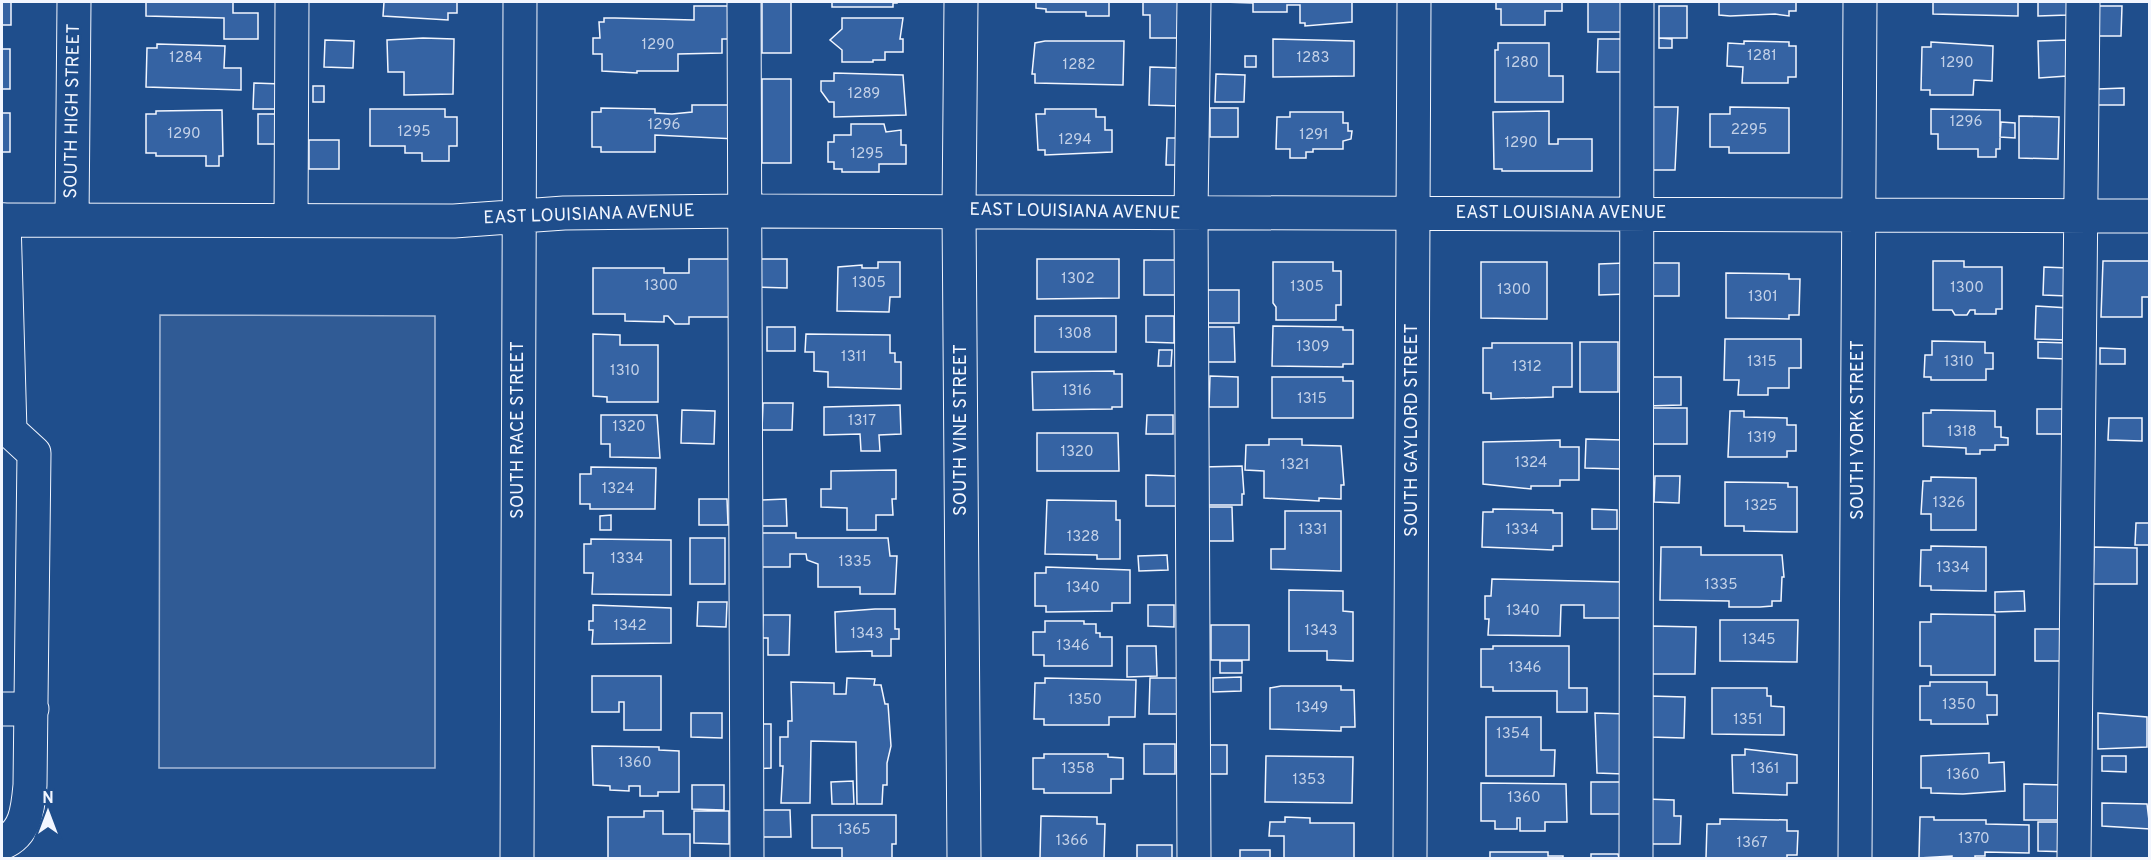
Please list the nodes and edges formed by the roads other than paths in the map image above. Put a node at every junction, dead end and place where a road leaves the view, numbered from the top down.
1 (74, 2) edge
2 (292, 2) edge
3 (520, 2) edge
4 (744, 2) edge
5 (961, 2) edge
6 (1194, 2) edge
7 (1414, 2) edge
8 (1637, 2) edge
9 (1860, 2) edge
10 (2083, 2) edge
11 (744, 211) junction
12 (959, 211) junction
13 (1191, 213) junction
14 (1413, 213) junction
15 (1636, 213) junction
16 (1859, 213) junction
17 (2080, 216) junction
18 (2150, 216) edge
19 (518, 217) junction
20 (3, 219) edge
21 (72, 219) junction
22 (291, 220) junction
23 (17, 709) edge
24 (2, 843) edge
25 (517, 858) edge
26 (747, 858) edge
27 (964, 858) edge
28 (1194, 858) edge
29 (1410, 858) edge
30 (1636, 858) edge
31 (1856, 858) edge
32 (2074, 858) edge

1 - 21 street, SOUTH HIGH STREET
2 - 22 street
3 - 19 street, SOUTH RACE STREET
4 - 11 street
5 - 12 street, SOUTH VINE STREET
6 - 13 street
7 - 14 street, SOUTH GAYLORD STREET
8 - 15 street
9 - 16 street, SOUTH YORK STREET
10 - 17 street
11 - 12 street, EAST LOUISIANA AVENUE
11 - 19 street, EAST LOUISIANA AVENUE
11 - 26 street
12 - 13 street, EAST LOUISIANA AVENUE
12 - 27 street, SOUTH VINE STREET
13 - 14 street, EAST LOUISIANA AVENUE
13 - 28 street
14 - 15 street, EAST LOUISIANA AVENUE
14 - 29 street, SOUTH GAYLORD STREET
15 - 16 street, EAST LOUISIANA AVENUE
15 - 30 street
16 - 17 street, EAST LOUISIANA AVENUE
16 - 31 street, SOUTH YORK STREET
17 - 18 street, EAST LOUISIANA AVENUE
17 - 32 street
19 - 22 street, EAST LOUISIANA AVENUE
19 - 25 street, SOUTH RACE STREET
20 - 21 street, EAST LOUISIANA AVENUE
20 - 23 street
21 - 22 street, EAST LOUISIANA AVENUE
23 - 24 street

